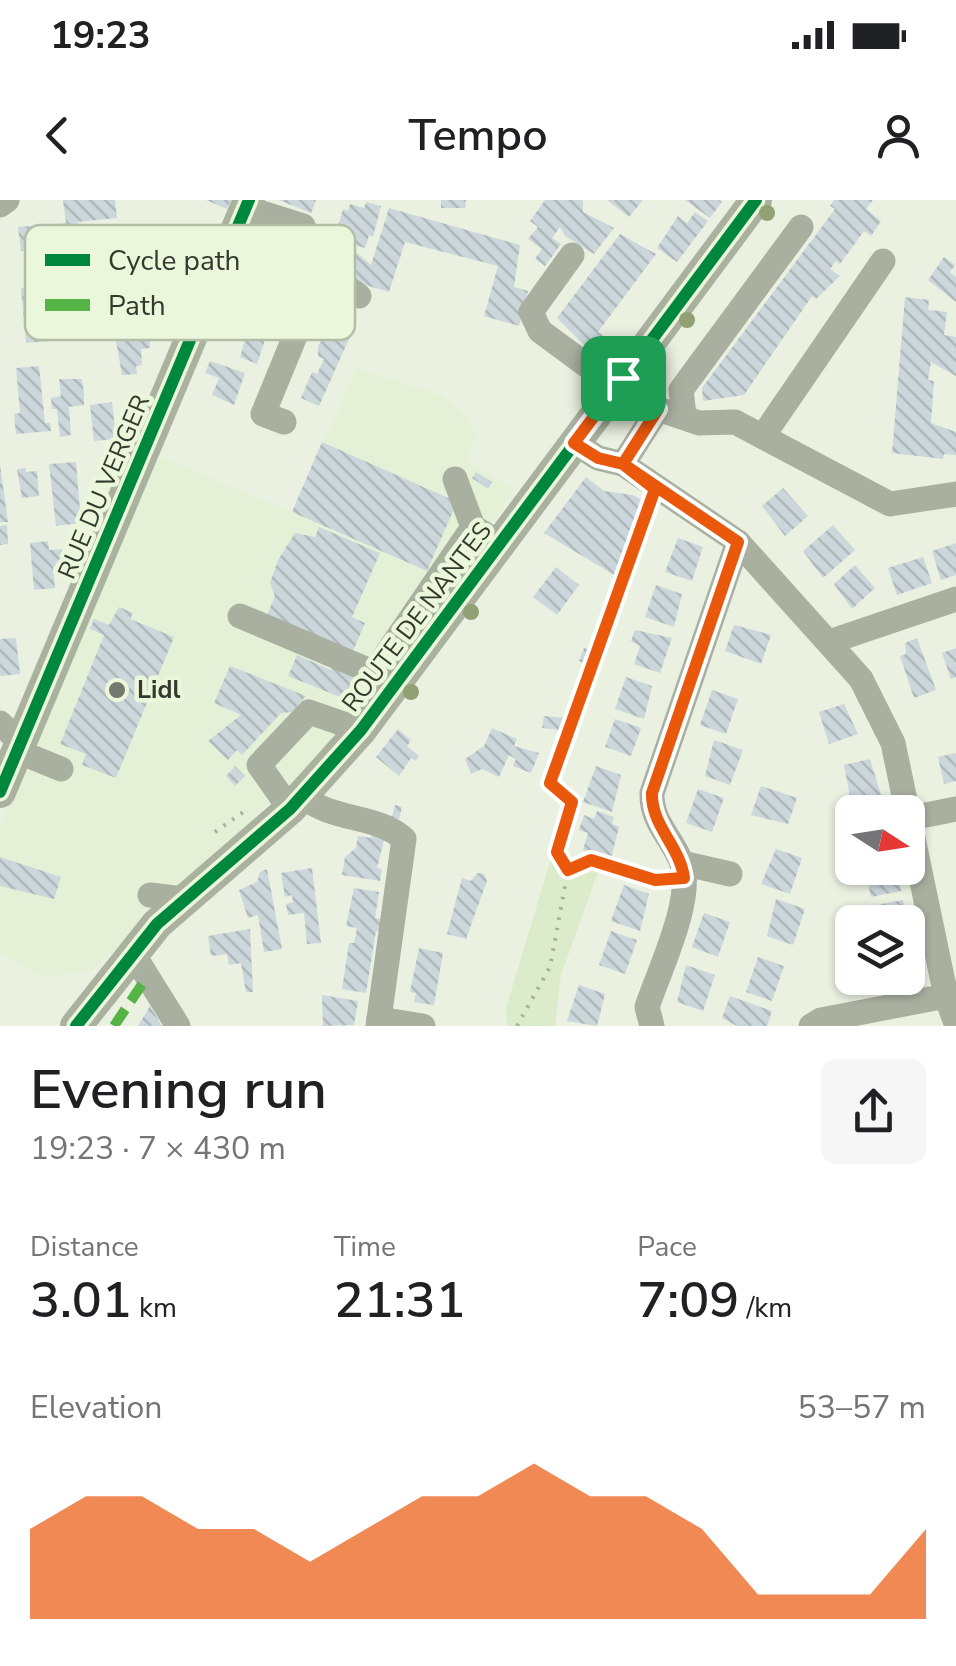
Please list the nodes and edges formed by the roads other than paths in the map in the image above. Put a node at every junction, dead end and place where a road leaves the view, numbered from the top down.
1 (7, 200) edge
2 (756, 200) edge
3 (0, 204) edge
4 (248, 204) edge
5 (300, 225) edge
6 (801, 227) dead end
7 (572, 255) dead end
8 (882, 262) dead end
9 (355, 293) edge
10 (359, 296) dead end
11 (196, 340) edge
12 (294, 340) edge
13 (619, 382) junction
14 (658, 409) junction
15 (684, 416) junction
16 (284, 422) dead end
17 (763, 436) junction
18 (574, 443) junction
19 (623, 464) junction
20 (455, 479) dead end
21 (956, 494) edge
22 (487, 535) junction
23 (738, 542) junction
24 (956, 599) edge
25 (240, 616) dead end
26 (829, 642) junction
27 (385, 677) junction
28 (360, 730) junction
29 (13, 739) edge
30 (61, 769) dead end
31 (0, 792) edge
32 (906, 795) edge
33 (297, 803) junction
34 (956, 810) edge
35 (925, 816) edge
36 (683, 870) junction
37 (730, 874) dead end
38 (925, 877) edge
39 (150, 895) dead end
40 (184, 899) junction
41 (132, 952) junction
42 (951, 995) edge
43 (379, 1022) edge
44 (956, 1024) edge
45 (76, 1026) edge
46 (178, 1026) edge
47 (423, 1026) edge
48 (652, 1026) edge
49 (811, 1026) edge

1 - 3 street
2 - 13 main road, ROUTE DE NANTES
4 - 5 street
6 - 15 street
7 - 13 street
8 - 17 street
9 - 10 street
11 - 29 main road, RUE DU VERGER
12 - 16 street
13 - 14 street
13 - 18 main road, ROUTE DE NANTES
14 - 15 street
14 - 19 street
15 - 17 street
17 - 21 street
18 - 19 street
18 - 22 main road, ROUTE DE NANTES
19 - 23 street
20 - 22 street
22 - 27 main road, ROUTE DE NANTES
23 - 26 street
23 - 36 street
24 - 26 street
25 - 27 street
26 - 32 street
27 - 28 main road, ROUTE DE NANTES
28 - 33 main road, ROUTE DE NANTES
28 - 33 street
29 - 30 street
29 - 31 main road, RUE DU VERGER
33 - 40 main road, ROUTE DE NANTES
33 - 43 street
34 - 35 street
36 - 37 street
36 - 48 street
38 - 42 street
39 - 40 street
40 - 41 main road, ROUTE DE NANTES
41 - 45 main road, ROUTE DE NANTES
41 - 46 street
42 - 44 street
42 - 49 street
43 - 47 street

